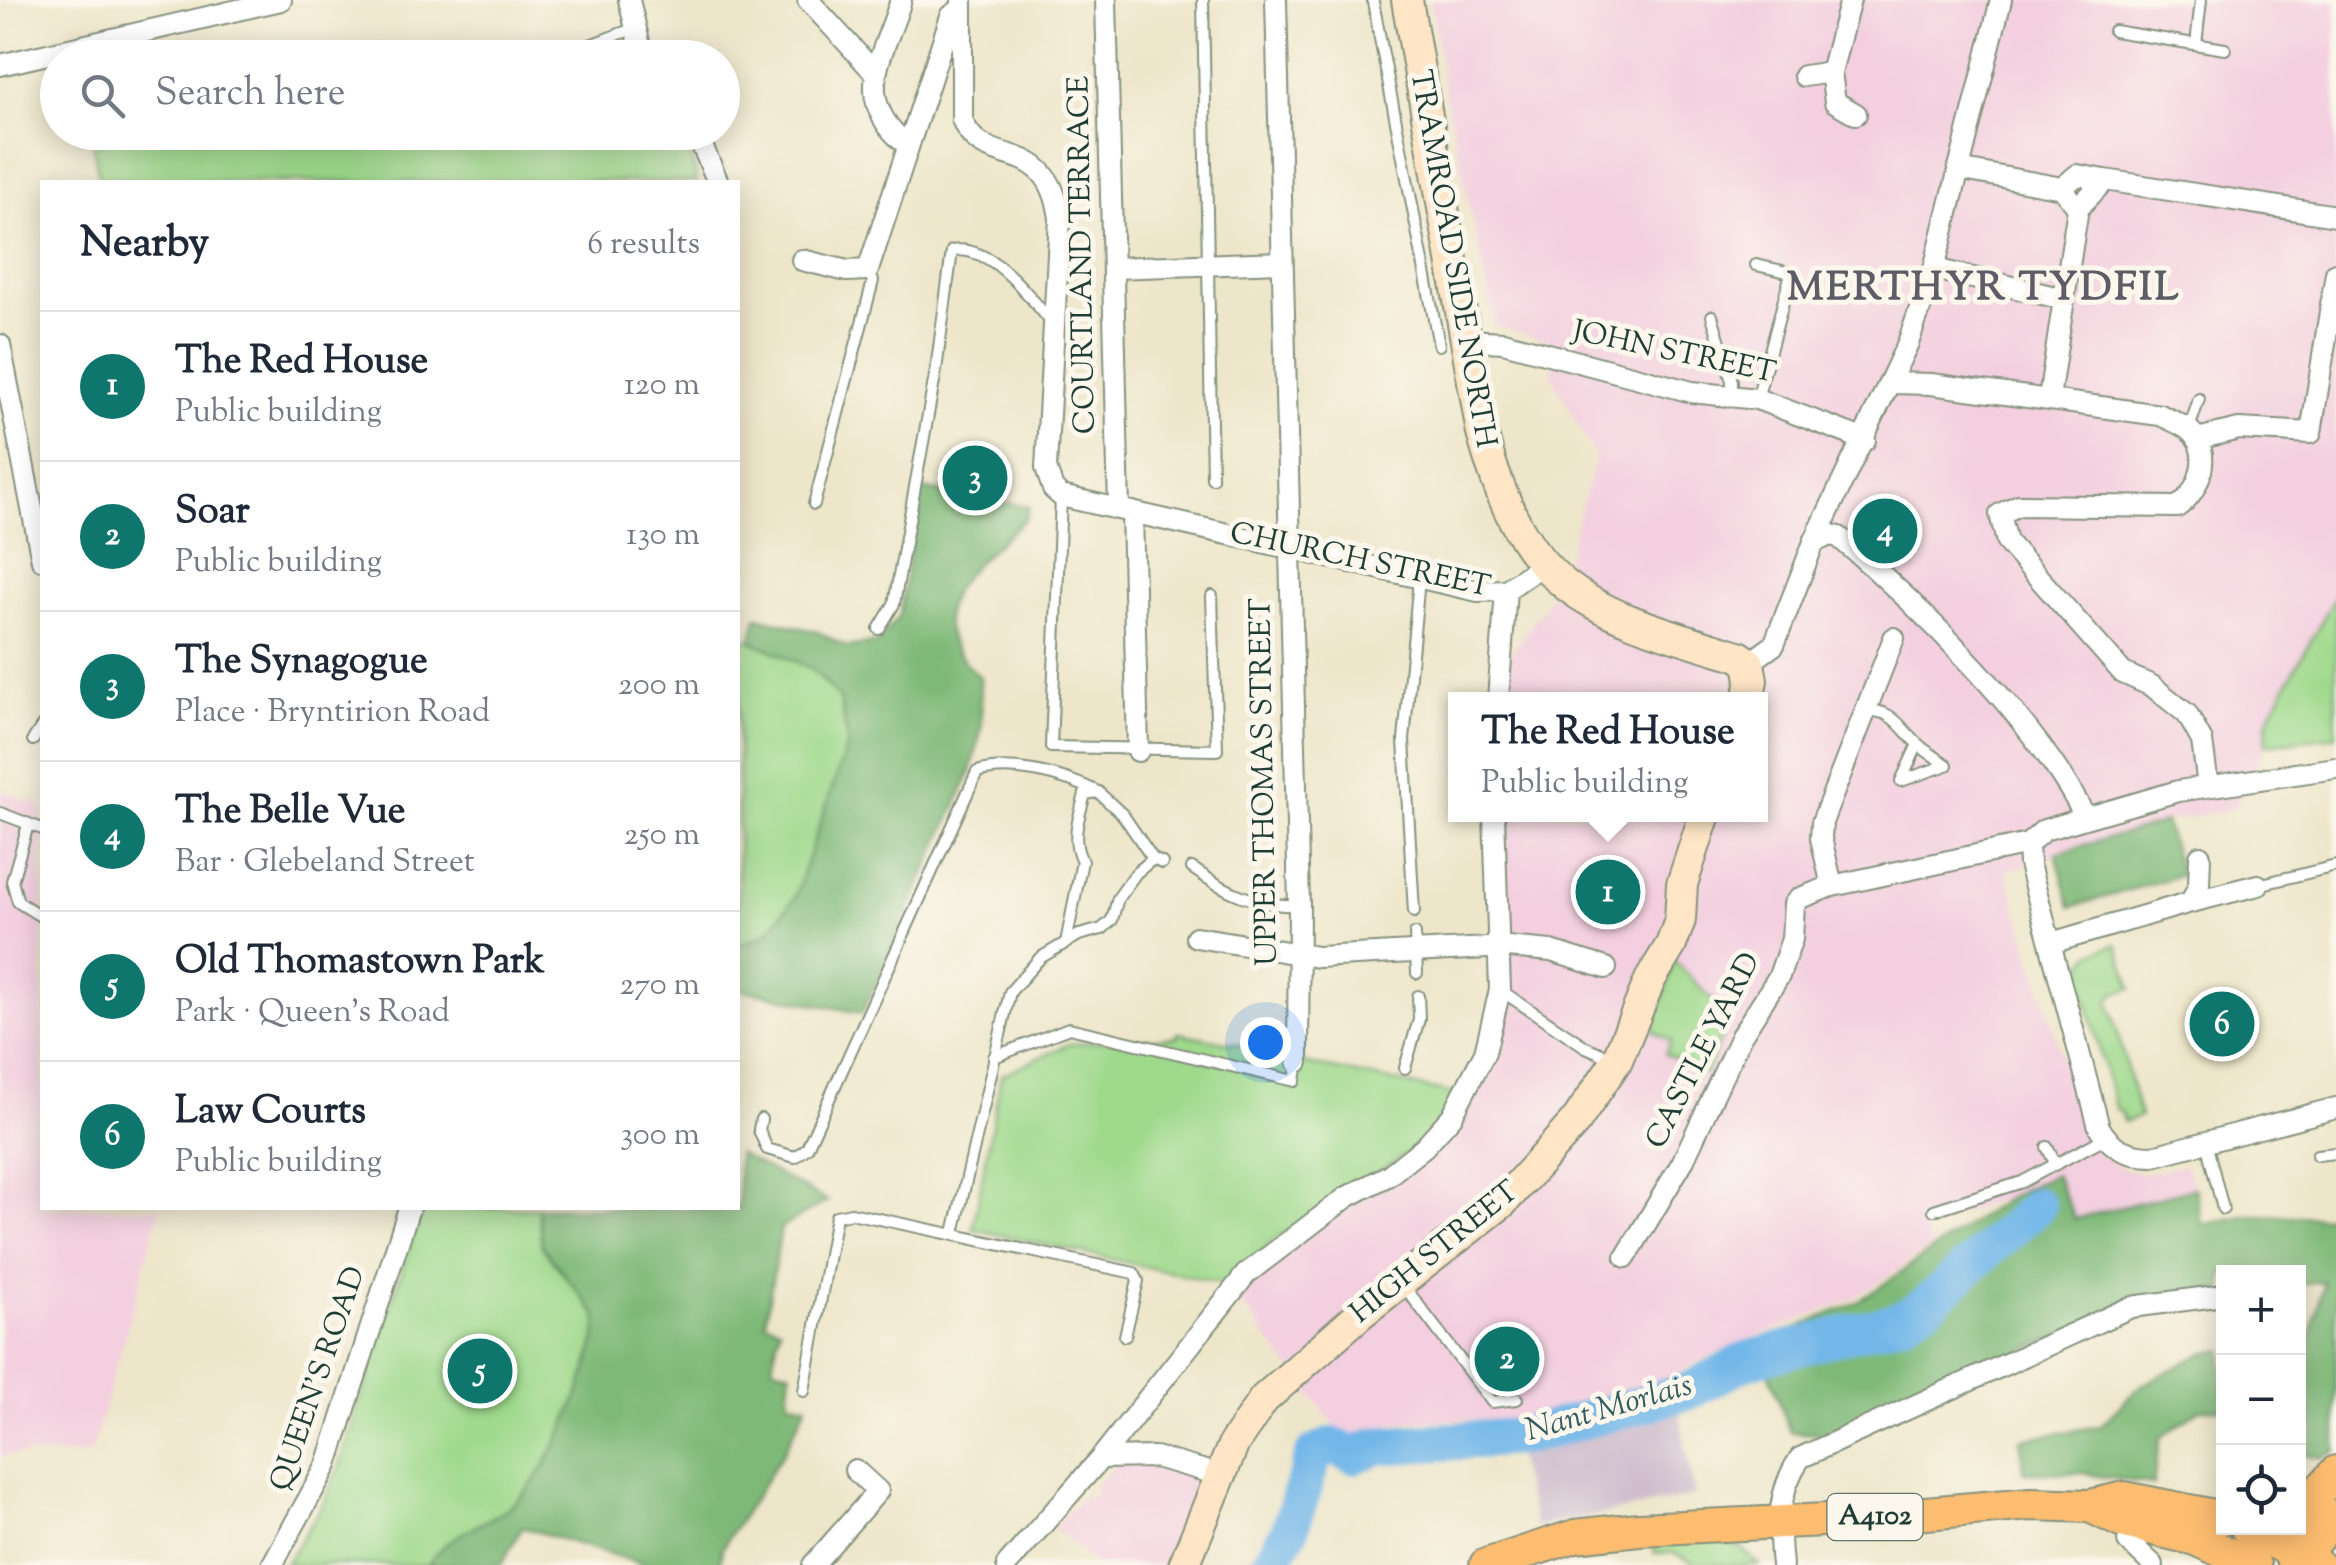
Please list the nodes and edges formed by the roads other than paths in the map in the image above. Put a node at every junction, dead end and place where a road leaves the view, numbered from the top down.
1 (282, 0) edge
2 (629, 0) edge
3 (808, 0) edge
4 (901, 0) edge
5 (1106, 0) edge
6 (1203, 0) edge
7 (1276, 0) edge
8 (1407, 0) edge
9 (1850, 0) edge
10 (2001, 0) edge
11 (2201, 0) edge
12 (1372, 2) edge
13 (962, 4) edge
14 (634, 29) junction
15 (2114, 31) dead end
16 (106, 40) edge
17 (604, 40) edge
18 (637, 40) edge
19 (2196, 44) junction
20 (2225, 49) dead end
21 (40, 55) edge
22 (0, 64) edge
23 (874, 72) junction
24 (1831, 72) junction
25 (1804, 76) dead end
26 (1856, 114) dead end
27 (906, 144) junction
28 (704, 150) edge
29 (1958, 170) junction
30 (717, 180) edge
31 (2062, 188) junction
32 (2092, 193) junction
33 (1428, 202) junction
34 (2336, 216) edge
35 (802, 260) dead end
36 (1282, 262) junction
37 (1208, 264) junction
38 (1756, 264) dead end
39 (1113, 268) junction
40 (1934, 269) junction
41 (868, 270) junction
42 (2336, 273) edge
43 (2064, 299) junction
44 (1712, 316) dead end
45 (1055, 326) junction
46 (1453, 343) junction
47 (0, 345) edge
48 (1892, 383) junction
49 (1732, 397) junction
50 (1756, 398) junction
51 (2049, 398) junction
52 (2198, 399) dead end
53 (2193, 435) junction
54 (1864, 440) junction
55 (1212, 478) dead end
56 (1061, 496) junction
57 (814, 504) dead end
58 (1126, 511) junction
59 (1814, 542) junction
60 (1290, 548) junction
61 (40, 550) edge
62 (1542, 565) junction
63 (1420, 578) junction
64 (1506, 590) junction
65 (1212, 596) dead end
66 (880, 629) dead end
67 (1894, 638) dead end
68 (1749, 663) junction
69 (1499, 692) edge
70 (1750, 692) edge
71 (1864, 712) junction
72 (40, 729) edge
73 (33, 740) dead end
74 (1918, 744) dead end
75 (1138, 751) junction
76 (2336, 768) edge
77 (2208, 786) junction
78 (1098, 792) junction
79 (0, 813) edge
80 (2085, 817) junction
81 (1494, 822) edge
82 (1703, 822) edge
83 (28, 825) junction
84 (40, 828) edge
85 (2028, 844) junction
86 (2200, 856) dead end
87 (2336, 866) edge
88 (1192, 868) dead end
89 (2258, 884) joint
90 (1832, 886) junction
91 (2191, 902) junction
92 (1299, 904) junction
93 (1414, 912) dead end
94 (40, 916) edge
95 (1196, 937) dead end
96 (1066, 943) junction
97 (2051, 943) junction
98 (1500, 947) junction
99 (1299, 953) junction
100 (1606, 968) dead end
101 (1500, 990) junction
102 (1418, 996) dead end
103 (994, 1058) junction
104 (1617, 1060) junction
105 (1298, 1062) joint
106 (1405, 1068) dead end
107 (2336, 1108) edge
108 (761, 1120) dead end
109 (2105, 1138) junction
110 (2206, 1142) junction
111 (2047, 1147) dead end
112 (2336, 1153) edge
113 (2317, 1156) dead end
114 (2055, 1163) junction
115 (2223, 1209) dead end
116 (408, 1210) edge
117 (1934, 1210) dead end
118 (954, 1233) junction
119 (1626, 1256) dead end
120 (1400, 1281) junction
121 (2216, 1297) edge
122 (1126, 1336) dead end
123 (804, 1391) dead end
124 (1517, 1400) dead end
125 (1101, 1458) junction
126 (855, 1470) dead end
127 (2336, 1472) edge
128 (1220, 1475) junction
129 (2306, 1505) edge
130 (2090, 1506) junction
131 (2216, 1516) edge
132 (2336, 1516) edge
133 (1777, 1524) junction
134 (2128, 1542) dead end
135 (2279, 1551) edge
136 (272, 1565) edge
137 (813, 1565) edge
138 (1007, 1565) edge
139 (1184, 1565) edge
140 (1486, 1565) edge
141 (1782, 1565) edge
142 (2153, 1565) edge

1 - 16 street
2 - 14 street
3 - 23 street
4 - 23 street
5 - 39 street, COURTLAND TERRACE
6 - 37 lane
7 - 36 street, UPPER THOMAS STREET
8 - 33 street, TRAMROAD SIDE NORTH
9 - 24 street
10 - 29 street
11 - 19 lane
12 - 33 lane
13 - 27 street
13 - 45 street
14 - 17 lane
14 - 18 street
15 - 19 lane
19 - 20 lane
21 - 22 street
23 - 27 street
24 - 25 street
24 - 26 street
27 - 41 street
28 - 30 street
29 - 31 street
29 - 40 street
31 - 32 street
31 - 32 street
32 - 34 street
32 - 43 street
33 - 46 street, TRAMROAD SIDE NORTH
35 - 41 street
36 - 37 street
36 - 60 street, UPPER THOMAS STREET
37 - 39 street
37 - 55 lane
38 - 50 lane
39 - 58 street, COURTLAND TERRACE
40 - 43 street
40 - 48 street
41 - 57 lane
42 - 53 street
43 - 51 street
44 - 49 lane
45 - 56 street
45 - 66 lane
46 - 49 street, JOHN STREET
46 - 62 street, TRAMROAD SIDE NORTH
47 - 61 street
48 - 51 street
48 - 54 street
49 - 50 street, JOHN STREET
50 - 54 street, JOHN STREET
51 - 53 street
52 - 53 lane
53 - 77 street
54 - 59 street
56 - 58 street, CHURCH STREET
56 - 75 lane
58 - 60 street, CHURCH STREET
58 - 75 street, COURTLAND TERRACE
59 - 68 street
59 - 80 street
60 - 63 street, CHURCH STREET
60 - 92 street, UPPER THOMAS STREET
62 - 64 street, CHURCH STREET
62 - 68 street
63 - 64 street, CHURCH STREET
63 - 93 lane
64 - 69 street
65 - 75 lane
67 - 71 street
68 - 70 street
71 - 74 lane
71 - 90 street
72 - 73 lane
76 - 77 street
77 - 80 street
78 - 96 lane
78 - 96 lane
78 - 108 lane
79 - 83 lane
80 - 85 street
81 - 98 street
82 - 104 street, HIGH STREET
83 - 84 lane
83 - 94 lane
85 - 90 street
85 - 97 street
86 - 91 street
87 - 89 lane
88 - 92 lane
89 - 91 street
90 - 119 street, CASTLE YARD
91 - 97 street
92 - 99 street, UPPER THOMAS STREET
95 - 99 street
96 - 103 lane
97 - 109 street
98 - 99 street
98 - 100 street
98 - 101 street
99 - 105 street, UPPER THOMAS STREET
101 - 104 lane
101 - 125 street
102 - 106 lane
103 - 105 lane
103 - 118 lane
104 - 120 street, HIGH STREET
107 - 110 street
109 - 110 street
109 - 114 lane
110 - 115 lane
111 - 114 lane
112 - 113 lane
114 - 117 lane
116 - 136 street, QUEEN'S ROAD
118 - 122 lane
118 - 123 lane
120 - 124 lane
120 - 128 street, HIGH STREET
121 - 133 street
125 - 128 street
125 - 138 street
126 - 137 street
127 - 129 main road
128 - 139 street, HIGH STREET
130 - 131 main road, A4102
130 - 133 main road, A4102
130 - 135 main road, A4102
132 - 135 main road
133 - 140 main road, A4102
133 - 141 street
134 - 142 street

